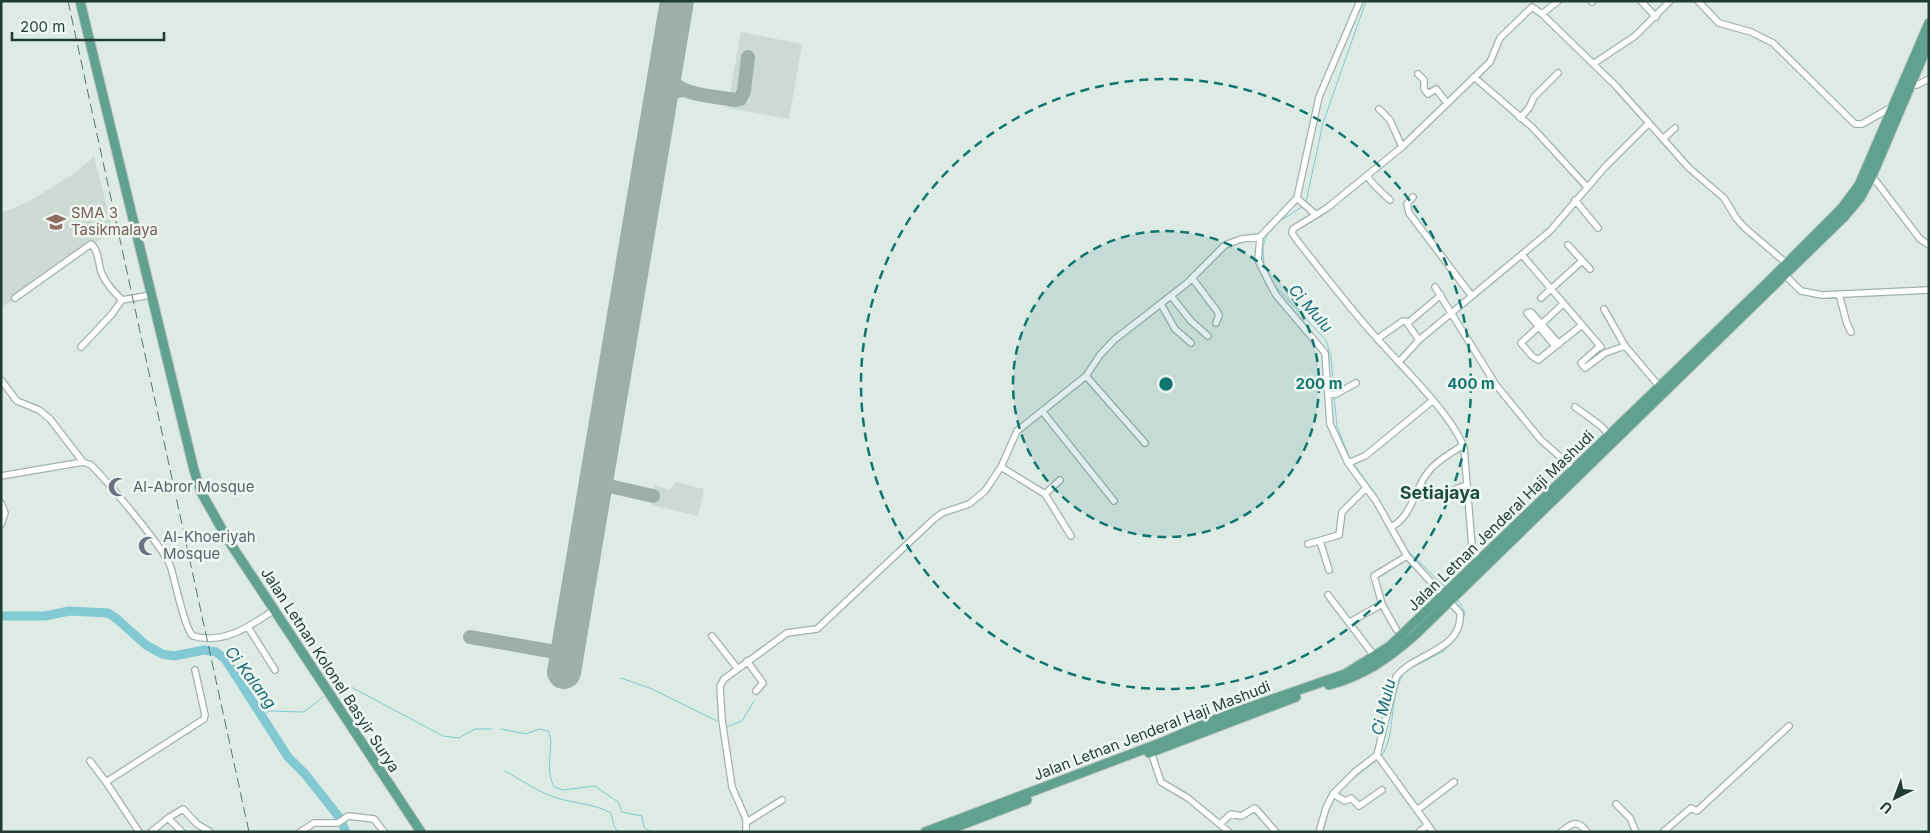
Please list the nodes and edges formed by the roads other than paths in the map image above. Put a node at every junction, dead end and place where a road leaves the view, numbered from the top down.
1 (80, 1) edge
2 (1360, 1) edge
3 (1558, 1) edge
4 (1641, 1) edge
5 (1670, 1) edge
6 (1698, 1) edge
7 (1542, 14) junction
8 (1656, 17) junction
9 (1929, 23) edge
10 (1929, 42) edge
11 (1593, 64) junction
12 (1418, 74) dead end
13 (1558, 74) dead end
14 (1474, 77) junction
15 (1929, 79) edge
16 (1910, 85) junction
17 (1448, 103) junction
18 (1894, 106) junction
19 (1379, 109) dead end
20 (1520, 118) junction
21 (1649, 123) junction
22 (1674, 128) dead end
23 (1664, 138) junction
24 (1402, 147) junction
25 (1367, 176) junction
26 (1872, 176) junction
27 (1587, 187) junction
28 (1413, 197) dead end
29 (1297, 198) junction
30 (1390, 200) dead end
31 (1575, 200) junction
32 (1316, 215) junction
33 (1598, 228) dead end
34 (1260, 237) junction
35 (1817, 239) junction
36 (1568, 245) dead end
37 (1929, 245) edge
38 (1523, 256) junction
39 (1582, 261) junction
40 (1786, 262) junction
41 (1590, 269) dead end
42 (1785, 275) junction
43 (1192, 278) junction
44 (1435, 287) dead end
45 (1551, 289) junction
46 (1929, 290) edge
47 (1839, 294) junction
48 (150, 295) junction
49 (1441, 295) junction
50 (1471, 295) junction
51 (1172, 296) junction
52 (15, 298) dead end
53 (1541, 298) dead end
54 (122, 300) junction
55 (1161, 304) junction
56 (1563, 304) junction
57 (1604, 308) dead end
58 (1453, 313) junction
59 (1216, 323) dead end
60 (1407, 323) junction
61 (1540, 325) junction
62 (1582, 325) junction
63 (1851, 332) dead end
64 (1208, 336) dead end
65 (1377, 339) junction
66 (1419, 340) junction
67 (1191, 343) dead end
68 (1557, 345) junction
69 (1600, 346) junction
70 (1625, 346) junction
71 (81, 347) dead end
72 (1606, 353) junction
73 (1398, 362) junction
74 (1086, 376) junction
75 (1, 380) edge
76 (1356, 383) dead end
77 (1659, 386) junction
78 (1332, 395) junction
79 (1432, 401) junction
80 (1575, 407) dead end
81 (1042, 411) junction
82 (1609, 435) junction
83 (1145, 443) dead end
84 (1463, 445) junction
85 (83, 462) junction
86 (1350, 463) junction
87 (1001, 467) junction
88 (1574, 469) junction
89 (1, 476) edge
90 (1060, 480) dead end
91 (1466, 485) junction
92 (1364, 486) junction
93 (1045, 494) junction
94 (1423, 497) dead end
95 (1114, 502) dead end
96 (1, 503) edge
97 (1, 525) edge
98 (1393, 526) junction
99 (1071, 536) dead end
100 (1320, 541) junction
101 (1308, 544) dead end
102 (1407, 556) junction
103 (1480, 561) junction
104 (1329, 570) dead end
105 (1456, 591) junction
106 (1328, 595) dead end
107 (1448, 599) junction
108 (1382, 604) junction
109 (274, 610) junction
110 (1425, 620) junction
111 (1350, 622) junction
112 (248, 627) junction
113 (1396, 629) dead end
114 (712, 636) dead end
115 (1375, 657) junction
116 (747, 661) junction
117 (737, 668) junction
118 (195, 670) dead end
119 (275, 670) dead end
120 (756, 691) dead end
121 (1789, 726) dead end
122 (1164, 745) junction
123 (1151, 752) junction
124 (1377, 755) junction
125 (90, 761) dead end
126 (106, 782) junction
127 (1454, 782) dead end
128 (1382, 790) dead end
129 (1336, 795) junction
130 (782, 800) dead end
131 (1616, 804) dead end
132 (1417, 810) junction
133 (168, 818) junction
134 (747, 822) junction
135 (1220, 824) junction
136 (1428, 824) junction
137 (1228, 831) edge
138 (139, 832) edge
139 (151, 832) edge
140 (182, 832) edge
141 (210, 832) edge
142 (300, 832) edge
143 (384, 832) edge
144 (421, 832) edge
145 (746, 832) edge
146 (925, 832) edge
147 (943, 832) edge
148 (1276, 832) edge
149 (1319, 832) edge
150 (1419, 832) edge
151 (1433, 832) edge
152 (1561, 832) edge
153 (1587, 832) edge
154 (1636, 832) edge
155 (1663, 832) edge

1 - 48 main road, Jalan Letnan Kolonel Basyir Surya
2 - 29 street
3 - 7 street
4 - 8 street
5 - 8 street
6 - 18 street
7 - 11 street
7 - 14 street
8 - 11 street
9 - 18 main road, Jalan Letnan Jenderal Haji Mashudi
10 - 16 main road, Jalan Letnan Jenderal Haji Mashudi
11 - 21 street
12 - 17 street
13 - 20 street
14 - 17 street
14 - 20 street
15 - 16 street
16 - 26 main road, Jalan Letnan Jenderal Haji Mashudi
17 - 24 street
18 - 35 main road, Jalan Letnan Jenderal Haji Mashudi
19 - 24 street
20 - 27 street
21 - 23 street
21 - 27 street
22 - 23 street
23 - 40 street
24 - 25 street
25 - 30 street
25 - 32 street
26 - 35 main road, Jalan Letnan Jenderal Haji Mashudi
26 - 37 street
27 - 31 street
28 - 50 street
29 - 32 street
29 - 34 street
31 - 33 street
31 - 38 street
32 - 65 street
34 - 43 street
34 - 78 street
35 - 40 main road, Jalan Letnan Jenderal Haji Mashudi
35 - 42 main road, Jalan Letnan Jenderal Haji Mashudi
36 - 39 street
38 - 45 street
38 - 50 street
39 - 41 street
39 - 45 street
40 - 77 main road, Jalan Letnan Jenderal Haji Mashudi
42 - 47 street
42 - 105 main road, Jalan Letnan Jenderal Haji Mashudi
43 - 51 street
43 - 59 street
44 - 49 street
45 - 53 street
45 - 56 street
46 - 47 street
47 - 63 street
48 - 54 street
48 - 109 main road, Jalan Letnan Kolonel Basyir Surya
49 - 58 street
49 - 60 street
50 - 58 street
51 - 55 street
51 - 64 street
52 - 54 street
54 - 71 street
55 - 67 street
55 - 74 street
56 - 61 street
56 - 62 street
57 - 70 street
58 - 66 street
58 - 88 street
60 - 65 street
60 - 66 street
61 - 68 street
61 - 68 street
62 - 68 street
62 - 69 street
65 - 73 street
66 - 73 street
69 - 72 street
69 - 72 street
70 - 72 street
70 - 77 street
73 - 79 street
74 - 81 street
74 - 83 street
75 - 85 street
76 - 78 street
77 - 82 main road, Jalan Letnan Jenderal Haji Mashudi
78 - 86 street
79 - 84 street
79 - 86 street
80 - 82 street
81 - 87 street
81 - 95 street
82 - 88 main road, Jalan Letnan Jenderal Haji Mashudi
84 - 91 street
84 - 98 street
85 - 89 street
85 - 112 street
86 - 92 street
87 - 93 street
87 - 116 street
88 - 103 main road, Jalan Letnan Jenderal Haji Mashudi
90 - 93 street
91 - 94 street
91 - 103 street
92 - 98 street
92 - 100 street
93 - 99 street
96 - 97 street
98 - 102 street
100 - 101 street
100 - 104 street
102 - 107 street
102 - 108 street
103 - 105 main road, Jalan Letnan Jenderal Haji Mashudi
105 - 107 main road, Jalan Letnan Jenderal Haji Mashudi
106 - 111 street
107 - 110 main road, Jalan Letnan Jenderal Haji Mashudi
107 - 124 street
108 - 111 street
108 - 113 street
109 - 112 street
109 - 144 main road, Jalan Letnan Kolonel Basyir Surya
110 - 115 main road, Jalan Letnan Jenderal Haji Mashudi
110 - 122 main road, Jalan Letnan Jenderal Haji Mashudi
111 - 115 street
112 - 119 street
114 - 117 street
115 - 122 main road, Jalan Letnan Jenderal Haji Mashudi
116 - 117 street
116 - 120 street
117 - 134 street
118 - 126 street
121 - 155 street
122 - 123 main road, Jalan Letnan Jenderal Haji Mashudi
122 - 146 main road, Jalan Letnan Jenderal Haji Mashudi
123 - 135 street
123 - 147 main road, Jalan Letnan Jenderal Haji Mashudi
124 - 129 street
124 - 132 street
125 - 126 street
126 - 138 street
127 - 132 street
128 - 129 street
129 - 149 street
130 - 134 street
131 - 154 street
132 - 136 street
133 - 139 street
133 - 140 street
133 - 141 street
134 - 145 street
135 - 137 street
135 - 148 street
136 - 150 street
136 - 151 street
142 - 143 street
152 - 153 street

